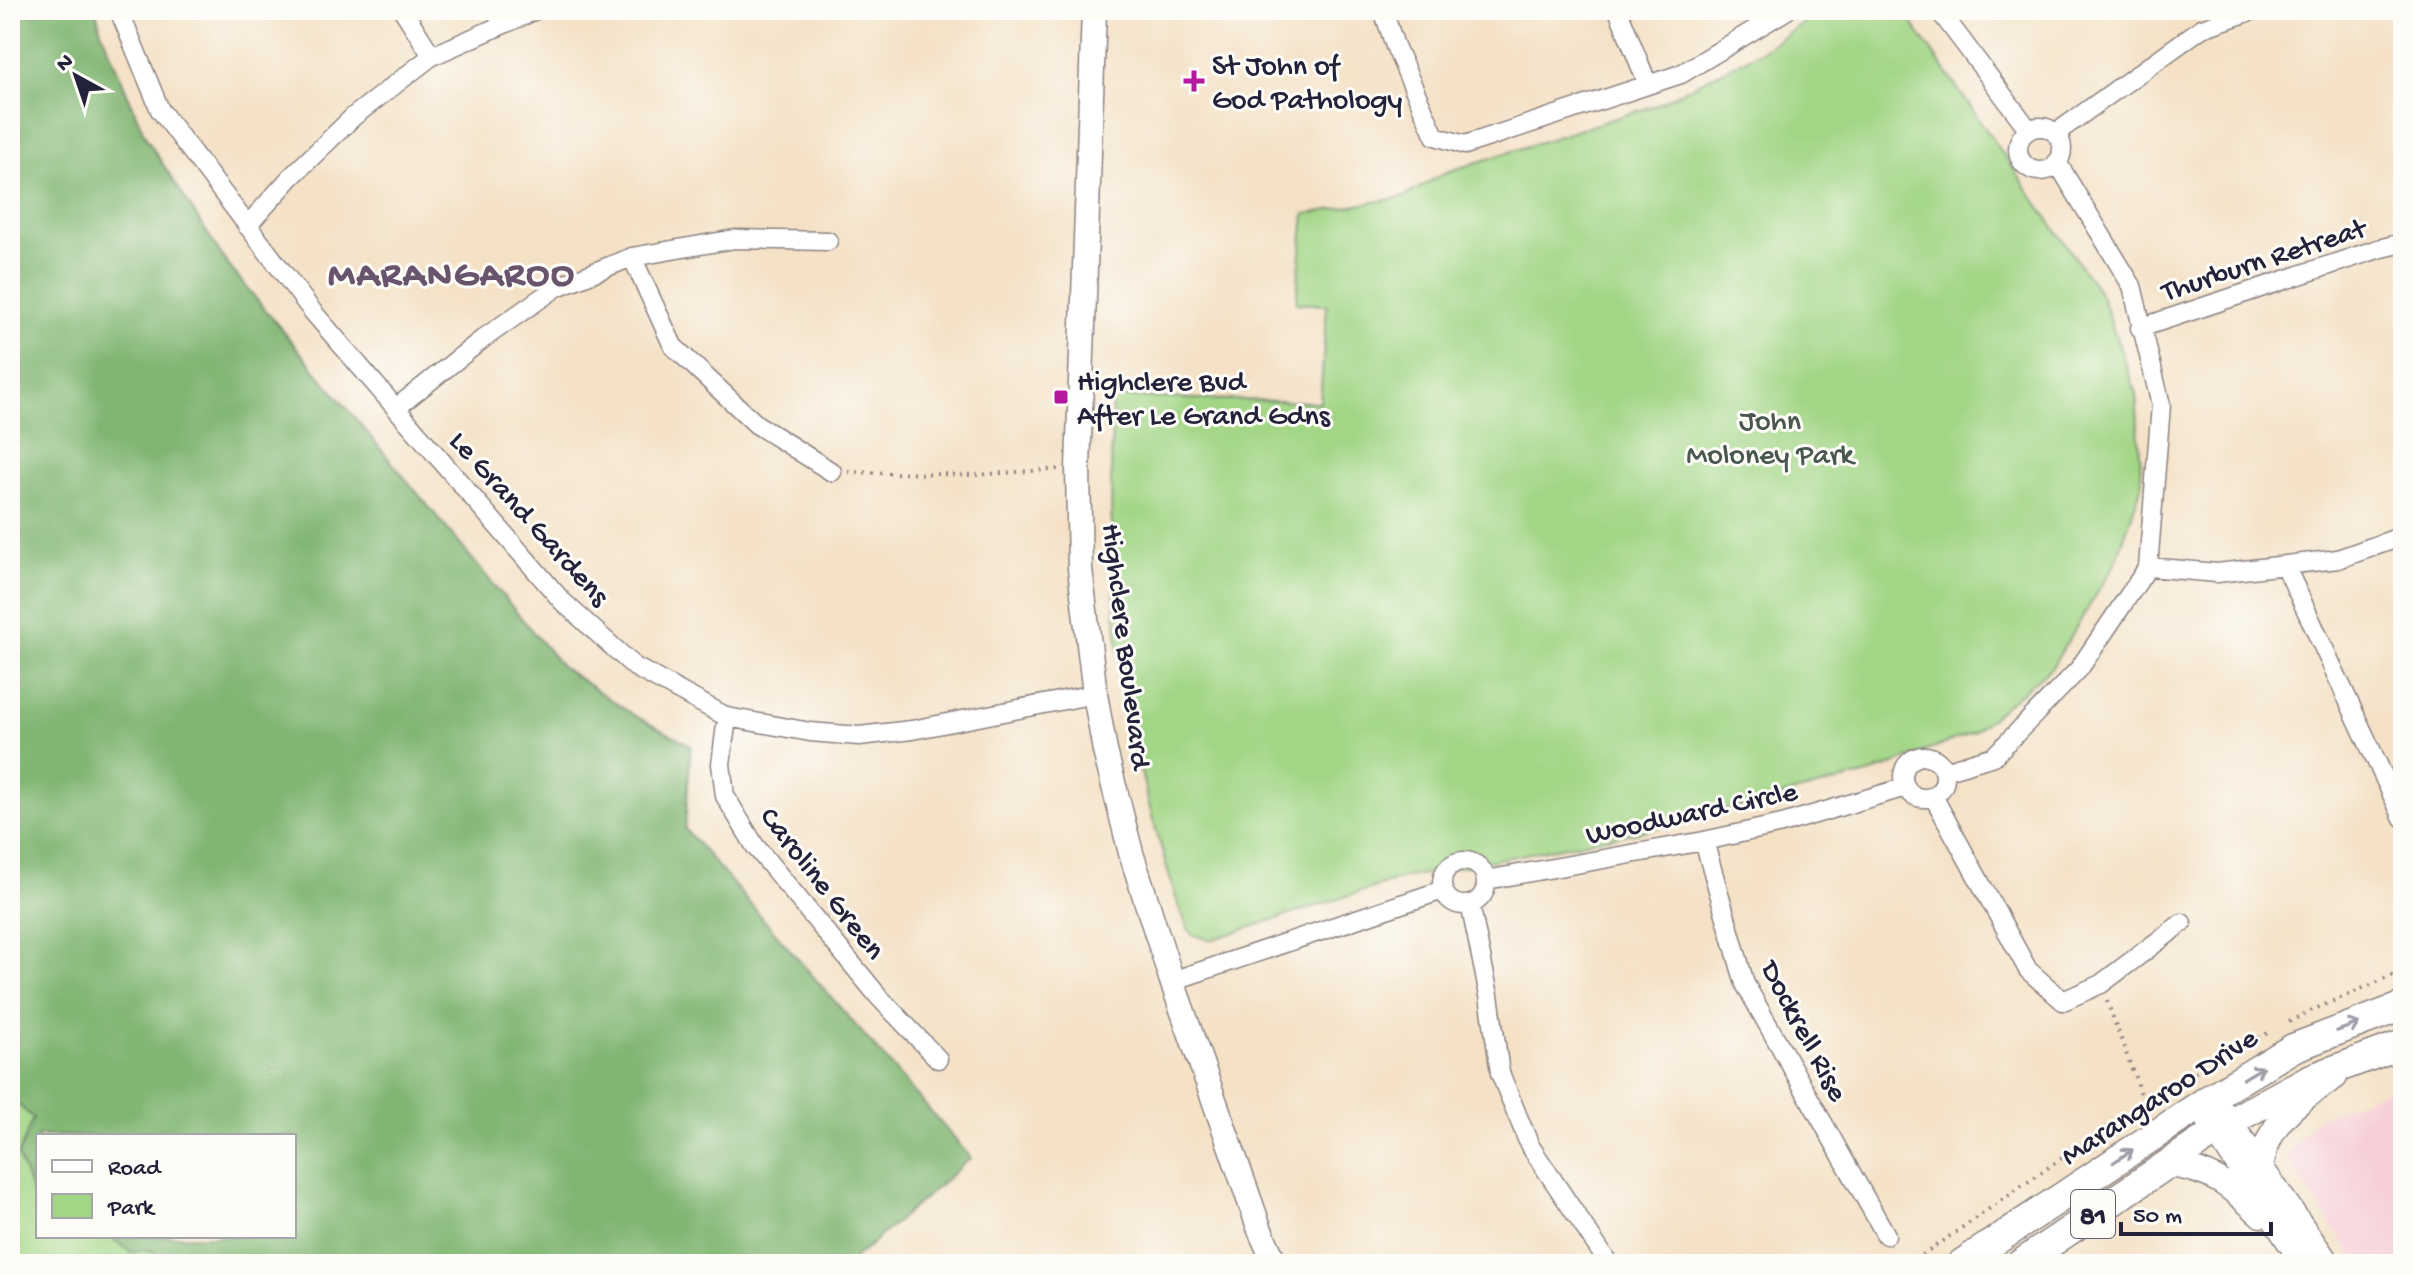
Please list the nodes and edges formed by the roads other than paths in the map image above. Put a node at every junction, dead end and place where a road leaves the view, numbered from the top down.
1 (119, 10) edge
2 (403, 10) edge
3 (536, 10) edge
4 (1094, 10) edge
5 (1383, 10) edge
6 (1618, 10) edge
7 (1787, 10) edge
8 (1939, 10) edge
9 (2254, 10) edge
10 (2213, 17) edge
11 (432, 56) junction
12 (1648, 85) junction
13 (2029, 130) junction
14 (2056, 133) junction
15 (2057, 162) junction
16 (247, 226) junction
17 (828, 241) dead end
18 (2403, 243) edge
19 (632, 257) junction
20 (2140, 328) junction
21 (396, 408) junction
22 (832, 472) road end
23 (2403, 536) edge
24 (2285, 565) junction
25 (2148, 567) junction
26 (1095, 694) junction
27 (727, 717) junction
28 (1944, 771) junction
29 (1906, 787) junction
30 (1933, 796) junction
31 (2403, 818) edge
32 (1704, 841) junction
33 (1486, 880) junction
34 (1443, 890) junction
35 (1470, 904) junction
36 (2182, 923) dead end
37 (1172, 981) junction
38 (2403, 1006) edge
39 (2403, 1044) edge
40 (2367, 1057) junction
41 (938, 1059) dead end
42 (2206, 1102) junction
43 (2222, 1127) junction
44 (2167, 1165) junction
45 (2261, 1169) junction
46 (1886, 1235) dead end
47 (2298, 1254) edge
48 (1275, 1264) edge
49 (1609, 1264) edge
50 (1961, 1264) edge
51 (2020, 1264) edge
52 (2328, 1264) edge

1 - 16 street, Le Grand Gardens
2 - 11 street
3 - 11 street
4 - 26 street, Highclere Boulevard
5 - 12 street
6 - 12 street
7 - 12 street
8 - 13 street
9 - 10 street
10 - 14 street
11 - 16 street
13 - 14 street
13 - 15 street
14 - 15 street
15 - 20 street
16 - 21 street, Le Grand Gardens
17 - 19 street
18 - 20 street, Thurburn Retreat
19 - 21 street
19 - 22 street
20 - 25 street
21 - 27 street, Le Grand Gardens
23 - 24 street
24 - 25 street
24 - 31 street
25 - 28 street
26 - 27 street, Le Grand Gardens
26 - 37 street, Highclere Boulevard
27 - 41 street, Caroline Green
28 - 29 street
28 - 30 street
29 - 30 street
29 - 32 street, Woodward Circle
30 - 36 street
32 - 33 street, Woodward Circle
32 - 46 street, Dockrell Rise
33 - 34 street
33 - 35 street
34 - 35 street
34 - 37 street
35 - 49 street
37 - 48 street, Highclere Boulevard
42 -> 38 main road, Marangaroo Drive / 81
39 - 40 main road, Marangaroo Drive / 81
40 - 43 main road, Marangaroo Drive / 81
40 - 45 street
42 - 43 street
50 -> 42 main road, Marangaroo Drive / 81
43 - 44 main road, Marangaroo Drive / 81
43 - 45 street
43 - 47 street
44 - 47 street
44 - 51 main road, Marangaroo Drive / 81
45 - 52 street

